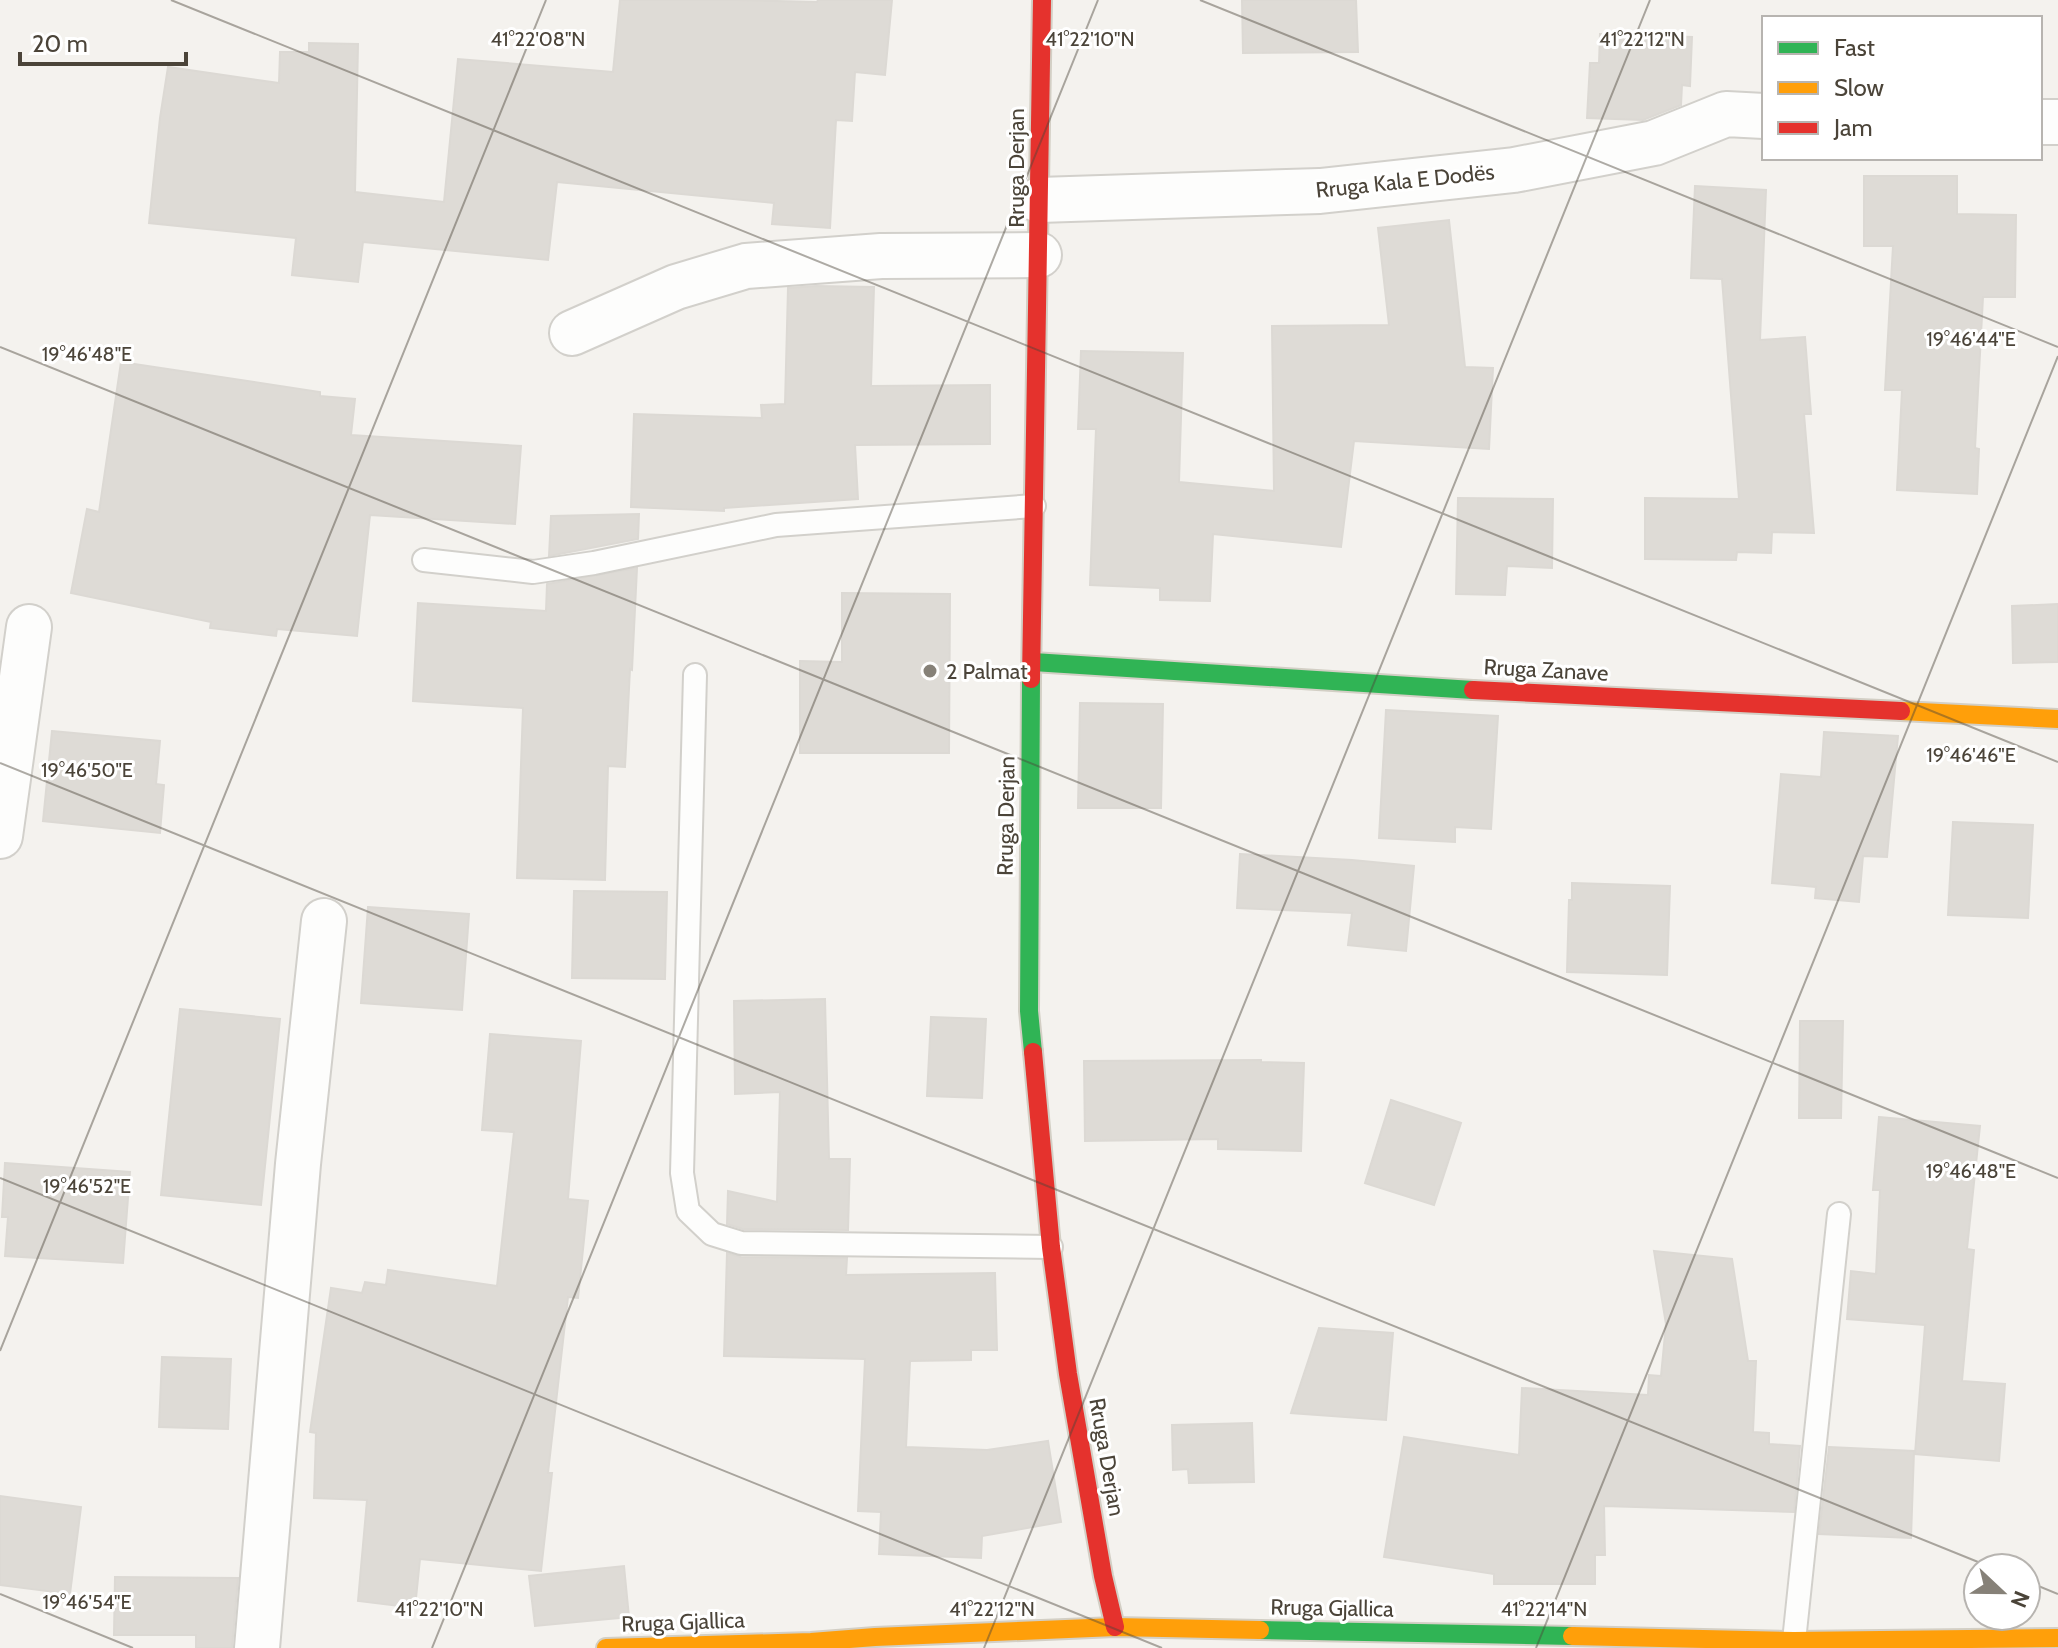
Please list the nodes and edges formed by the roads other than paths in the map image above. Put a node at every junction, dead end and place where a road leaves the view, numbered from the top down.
1 (1042, 0) edge
2 (1762, 116) edge
3 (1039, 200) junction
4 (1039, 255) junction
5 (572, 333) dead end
6 (1034, 506) junction
7 (424, 560) dead end
8 (29, 627) dead end
9 (1033, 662) junction
10 (695, 675) dead end
11 (2058, 719) edge
12 (0, 836) edge
13 (324, 921) dead end
14 (1839, 1214) dead end
15 (1051, 1247) junction
16 (1115, 1627) junction
17 (2058, 1638) edge
18 (1342, 1640) edge
19 (874, 1643) edge
20 (811, 1645) edge
21 (1794, 1645) edge
22 (257, 1648) edge
23 (606, 1648) edge

1 - 3 street, Rruga Derjan
2 - 3 street, Rruga Kala E Dodës
3 - 4 street, Rruga Derjan
4 - 5 street
4 - 6 street, Rruga Derjan
6 - 7 lane
6 - 9 street, Rruga Derjan
8 - 12 street
9 - 11 street, Rruga Zanave
9 - 15 street, Rruga Derjan
10 - 15 lane
13 - 22 street
14 - 21 lane
15 - 16 street, Rruga Derjan
16 - 18 street, Rruga Gjallica
16 - 19 street, Rruga Gjallica
17 - 21 street, Rruga Gjallica
18 - 21 street, Rruga Gjallica
19 - 20 street, Rruga Gjallica
20 - 23 street, Rruga Gjallica

